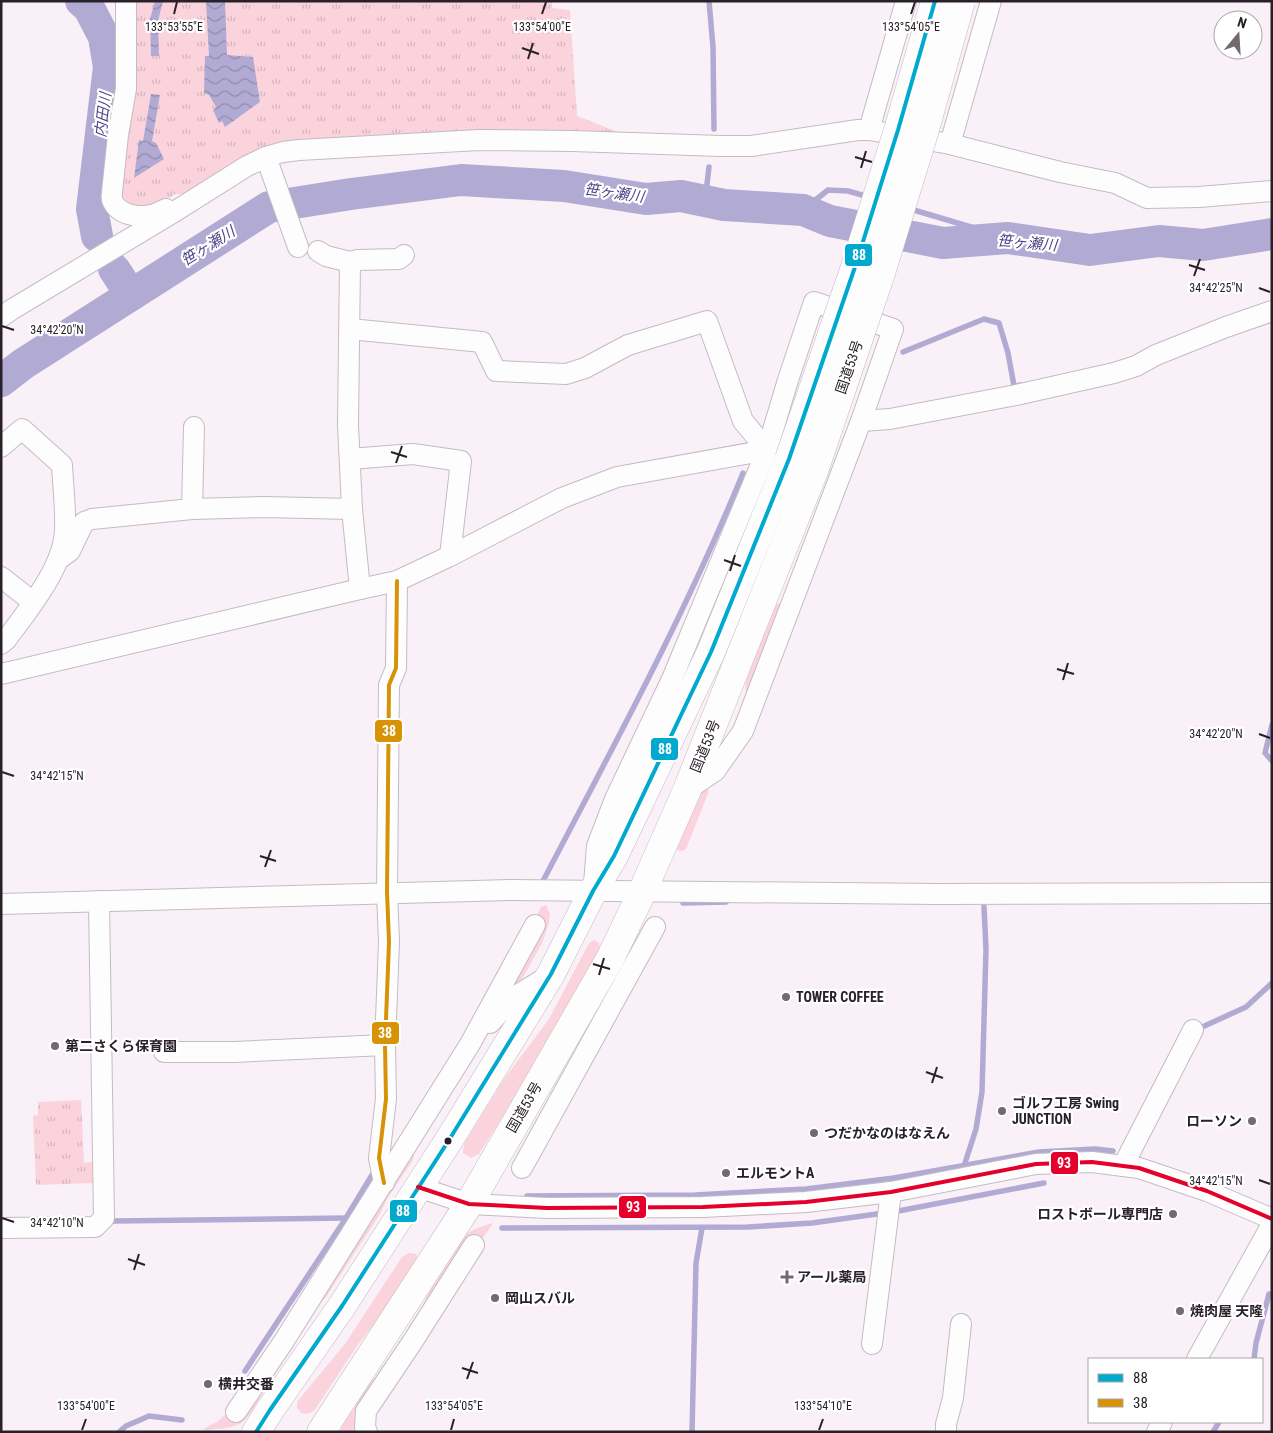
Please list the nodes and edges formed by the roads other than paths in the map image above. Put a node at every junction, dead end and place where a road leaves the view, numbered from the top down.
1 (126, 1) edge
2 (906, 1) edge
3 (934, 1) edge
4 (963, 1) edge
5 (991, 3) edge
6 (869, 130) junction
7 (950, 144) junction
8 (266, 161) junction
9 (1272, 191) edge
10 (174, 212) junction
11 (298, 247) dead end
12 (318, 251) dead end
13 (404, 255) dead end
14 (350, 262) junction
15 (1272, 311) edge
16 (1, 317) edge
17 (350, 329) junction
18 (861, 421) junction
19 (194, 427) dead end
20 (1, 447) edge
21 (778, 454) junction
22 (350, 460) junction
23 (192, 509) junction
24 (352, 509) junction
25 (450, 556) junction
26 (59, 559) junction
27 (1, 577) edge
28 (397, 581) junction
29 (360, 589) junction
30 (34, 602) junction
31 (1, 644) edge
32 (736, 669) junction
33 (1, 674) edge
34 (743, 731) junction
35 (687, 790) junction
36 (642, 890) junction
37 (594, 891) junction
38 (387, 892) junction
39 (1272, 893) edge
40 (99, 901) junction
41 (1, 904) edge
42 (534, 925) dead end
43 (655, 927) dead end
44 (610, 959) junction
45 (551, 974) junction
46 (604, 1020) junction
47 (1193, 1030) dead end
48 (470, 1044) junction
49 (385, 1045) junction
50 (164, 1052) dead end
51 (585, 1055) junction
52 (548, 1067) junction
53 (1123, 1166) junction
54 (522, 1168) dead end
55 (384, 1183) junction
56 (418, 1187) junction
57 (469, 1204) junction
58 (889, 1206) junction
59 (1272, 1219) edge
60 (1272, 1224) edge
61 (1, 1228) edge
62 (474, 1245) dead end
63 (423, 1276) junction
64 (342, 1306) junction
65 (960, 1324) dead end
66 (284, 1341) junction
67 (413, 1341) junction
68 (872, 1345) dead end
69 (1197, 1358) edge
70 (356, 1379) junction
71 (236, 1412) dead end
72 (263, 1421) edge
73 (321, 1432) edge
74 (367, 1432) edge
75 (946, 1432) edge

1 - 10 street
2 - 6 street
3 - 21 highway, 国道53号, bridge
4 - 5 street
4 - 32 highway, 国道53号, bridge
5 - 7 street
6 - 7 street
6 - 8 street
7 - 9 street
8 - 10 street
8 - 11 street
10 - 16 street
12 - 14 street
13 - 14 street
14 - 17 street
15 - 18 street
17 - 21 street
17 - 22 street
18 - 21 street
18 - 34 street
19 - 23 street
20 - 26 street
21 - 25 street
21 - 37 highway, 国道53号
22 - 24 street
22 - 25 street
23 - 24 street
23 - 26 street
24 - 29 street
25 - 28 street
26 - 30 street
27 - 30 street
28 - 29 street
28 - 38 street
29 - 33 street
30 - 31 street
32 - 34 street
32 - 35 highway, 国道53号
34 - 35 street
35 - 36 highway, 国道53号
36 - 37 street
36 - 39 street
36 - 44 highway, 国道53号
37 - 38 street
37 - 45 highway, 国道53号
38 - 40 street
38 - 49 street
40 - 41 street
40 - 61 street
42 - 48 street
43 - 46 street
44 - 46 street
44 - 52 highway, 国道53号
45 - 48 street
45 - 56 highway, 国道53号
46 - 51 street
47 - 53 street
48 - 55 street
49 - 50 street
49 - 55 street
51 - 52 street
51 - 54 street
52 - 57 highway, 国道53号
53 - 58 street
53 - 59 street
55 - 66 street
56 - 57 street
56 - 64 highway, 国道53号
57 - 58 street
57 - 63 highway, 国道53号
58 - 68 street
60 - 69 street
62 - 67 street
63 - 67 street
63 - 70 highway, 国道53号
64 - 66 street
64 - 72 highway, 国道53号
65 - 75 street
66 - 71 street
66 - 72 street
67 - 70 street
67 - 74 street
70 - 73 highway, 国道53号

